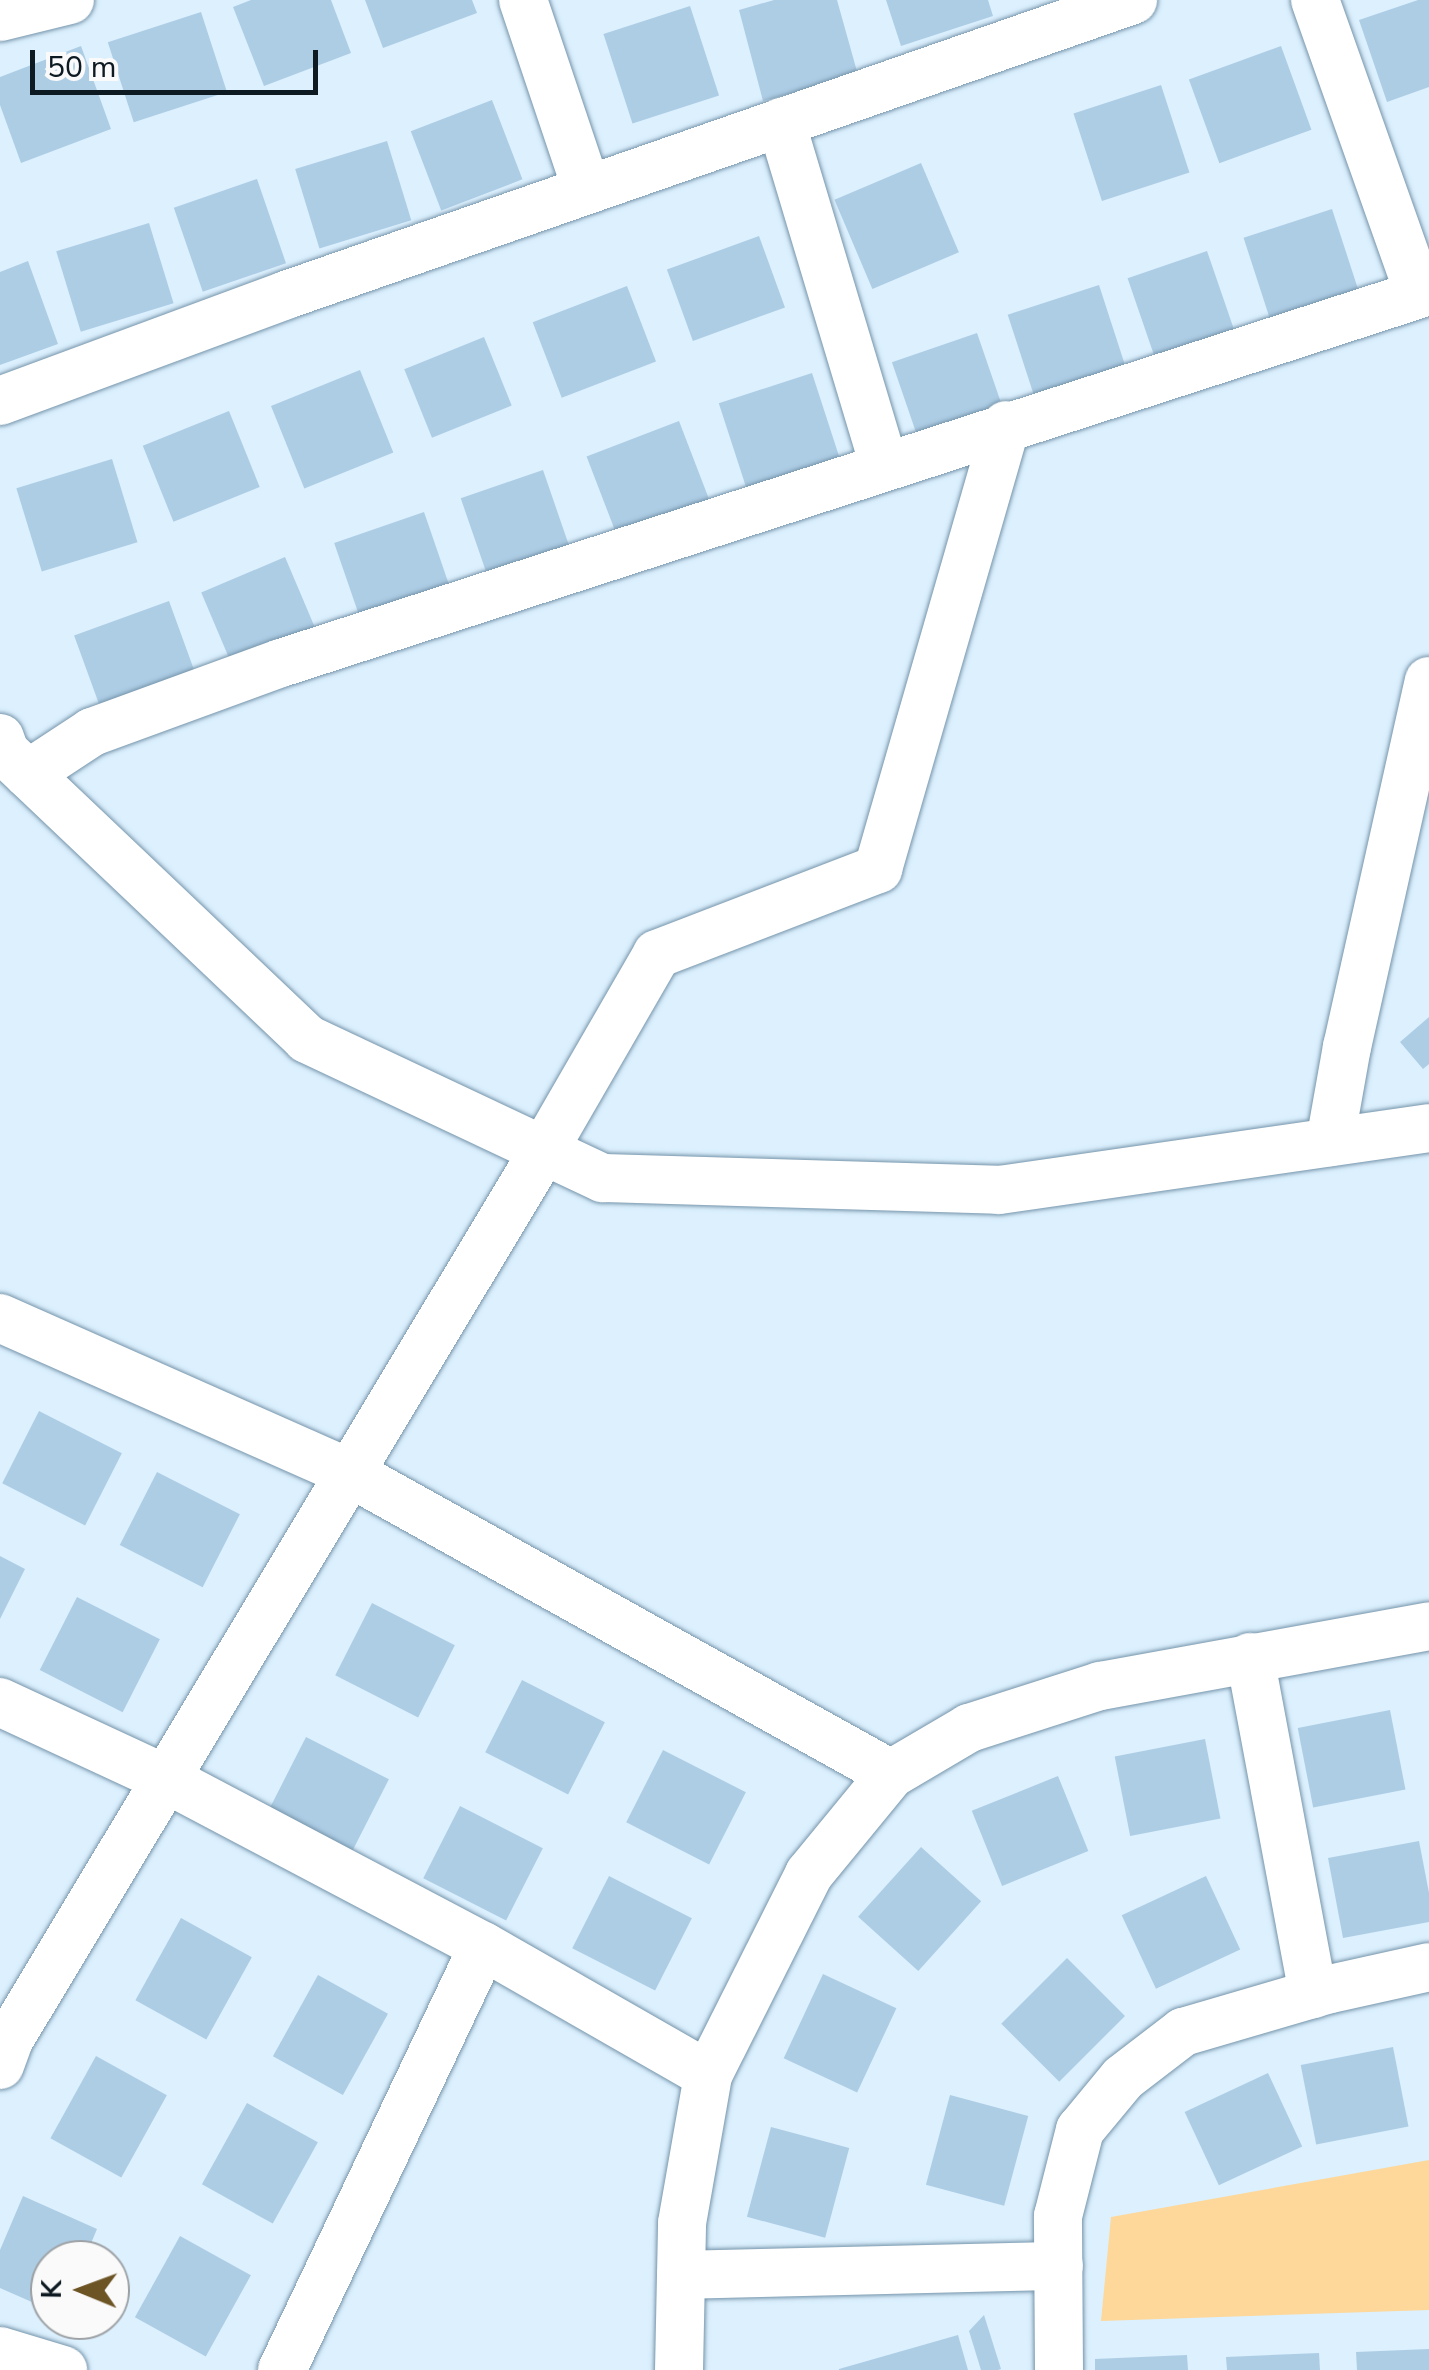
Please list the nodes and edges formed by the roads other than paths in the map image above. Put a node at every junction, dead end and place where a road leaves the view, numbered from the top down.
1 (70, 0) edge
2 (523, 0) edge
3 (1133, 0) edge
4 (1315, 0) edge
5 (0, 17) edge
6 (782, 122) junction
7 (587, 190) junction
8 (1424, 292) edge
9 (0, 401) edge
10 (1006, 426) junction
11 (884, 465) junction
12 (1429, 681) edge
13 (14, 756) edge
14 (1429, 1128) edge
15 (1330, 1142) junction
16 (544, 1150) junction
17 (0, 1318) edge
18 (350, 1473) junction
19 (1429, 1626) edge
20 (1250, 1656) junction
21 (0, 1702) edge
22 (891, 1774) junction
23 (166, 1779) junction
24 (483, 1946) junction
25 (1429, 1967) edge
26 (1313, 1994) junction
27 (0, 2065) edge
28 (708, 2076) junction
29 (1059, 2266) junction
30 (681, 2275) junction
31 (0, 2351) edge
32 (64, 2370) edge
33 (282, 2370) edge
34 (679, 2370) edge
35 (1059, 2370) edge

1 - 5 street
2 - 7 street
3 - 6 street
4 - 8 street
6 - 7 street
6 - 11 street
7 - 9 street
8 - 10 street
10 - 11 street
10 - 16 street
11 - 13 street
12 - 15 street
13 - 16 street
14 - 15 street
15 - 16 street
16 - 18 street
17 - 18 street
18 - 22 street
18 - 23 street
19 - 20 street
20 - 22 street
20 - 26 street
21 - 23 street
22 - 28 street
23 - 24 street
23 - 27 street
24 - 28 street
24 - 33 street
25 - 26 street
26 - 29 street
28 - 30 street
29 - 30 street
29 - 35 street
30 - 34 street
31 - 32 street

